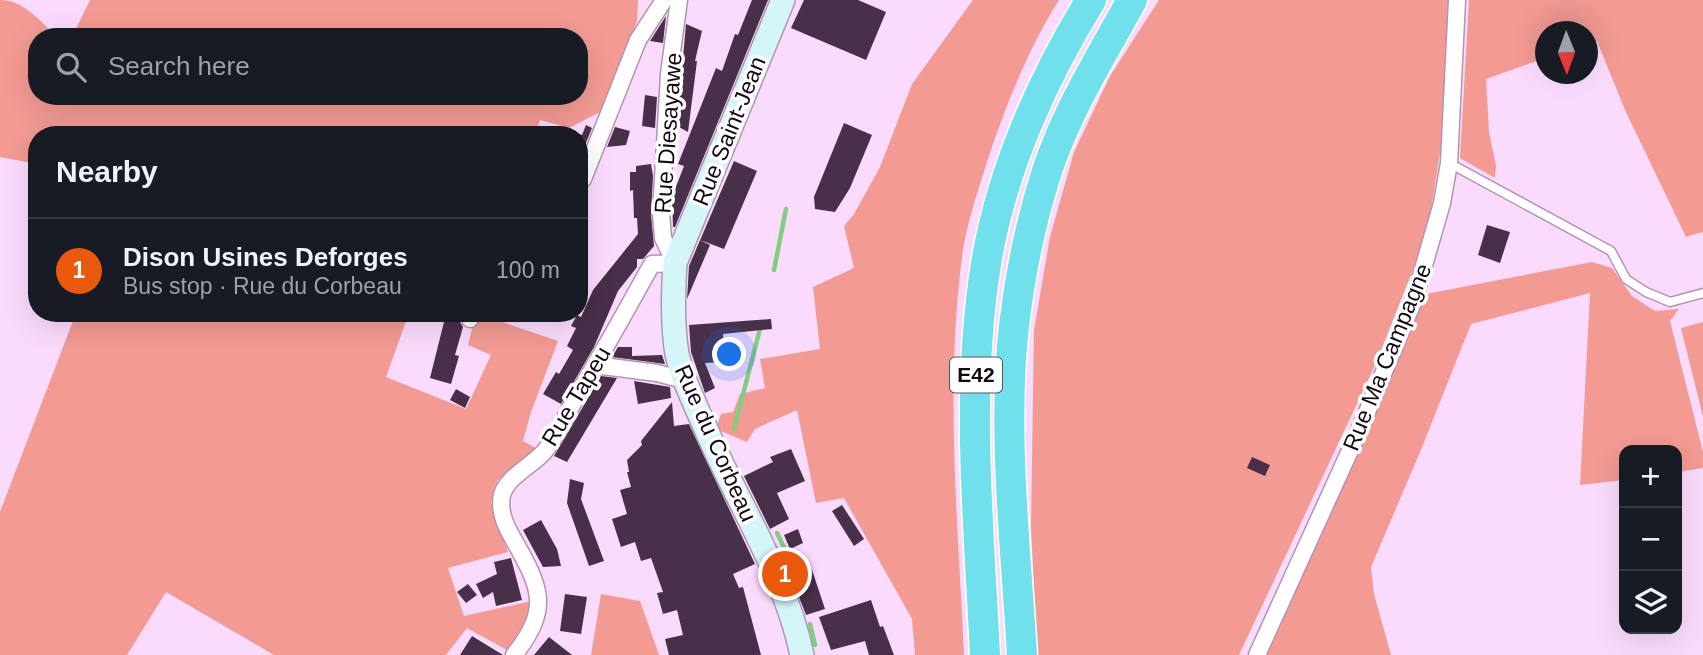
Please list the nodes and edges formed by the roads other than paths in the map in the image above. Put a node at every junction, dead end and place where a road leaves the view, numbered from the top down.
1 (664, 0) edge
2 (679, 0) edge
3 (783, 0) edge
4 (1072, 0) edge
5 (1091, 0) edge
6 (1132, 0) edge
7 (1457, 0) edge
8 (1037, 105) junction
9 (1449, 163) junction
10 (588, 166) edge
11 (675, 263) junction
12 (1703, 293) edge
13 (595, 365) junction
14 (684, 380) junction
15 (514, 655) edge
16 (802, 655) edge
17 (985, 655) edge
18 (1022, 655) edge
19 (1258, 655) edge

1 - 10 street, Rue Diesayawe
2 - 11 street, Rue Diesayawe
3 - 11 street, Rue Saint-Jean
4 - 8 highway
5 - 8 highway, E42
6 - 18 highway, E42
7 - 9 street, Rue Ma Campagne
8 - 17 highway, E42
9 - 12 lane
9 - 19 street, Rue Ma Campagne
11 - 13 street, Rue Tapeu
11 - 14 street, Rue du Corbeau
13 - 14 street
13 - 15 street, Rue Tapeu
14 - 16 street, Rue du Corbeau

